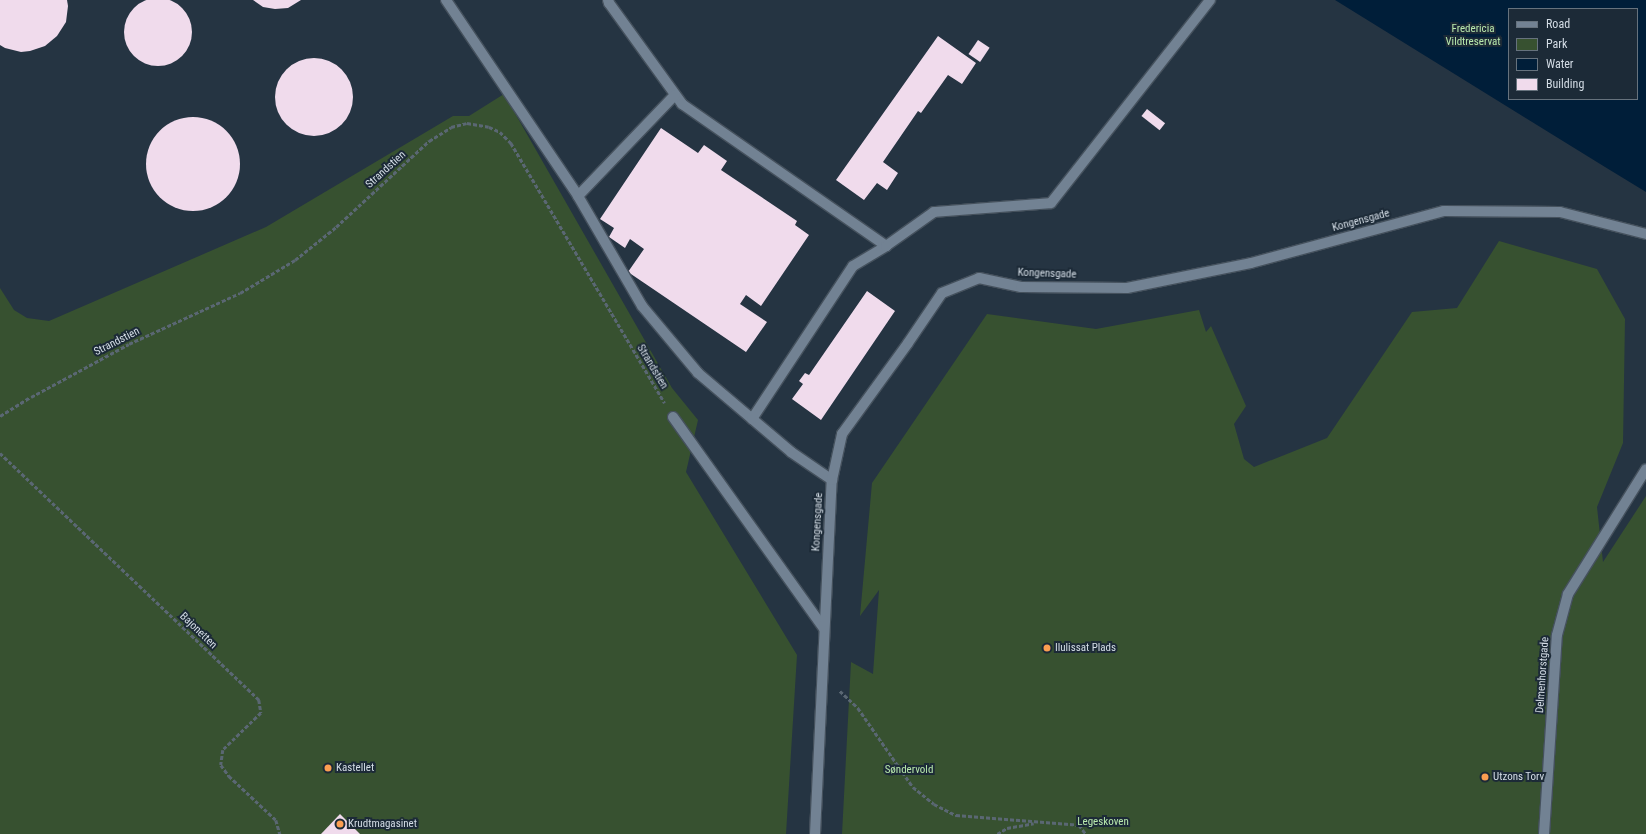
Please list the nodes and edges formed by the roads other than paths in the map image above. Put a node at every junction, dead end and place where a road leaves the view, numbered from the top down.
1 (446, 0) edge
2 (608, 0) edge
3 (1210, 0) edge
4 (675, 94) junction
5 (578, 196) junction
6 (1646, 234) edge
7 (886, 246) junction
8 (673, 417) road end
9 (752, 418) junction
10 (1646, 469) edge
11 (832, 480) junction
12 (824, 629) junction
13 (816, 834) edge
14 (1544, 834) edge

1 - 5 street
2 - 4 street
3 - 7 street
4 - 5 street
4 - 7 street
5 - 9 street
6 - 11 street, Kongensgade
7 - 9 street
8 - 12 street
9 - 11 street
10 - 14 street, Delmenhorstgade
11 - 12 street, Kongensgade
12 - 13 street, Kongensgade

